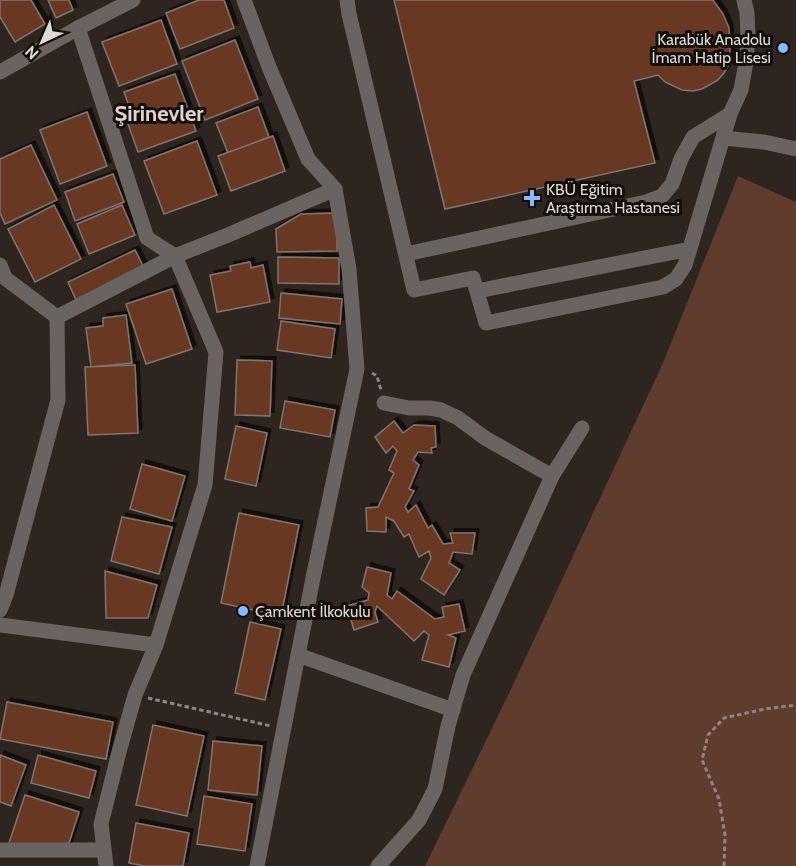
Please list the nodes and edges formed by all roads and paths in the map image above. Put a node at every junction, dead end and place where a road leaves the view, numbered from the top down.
1 (133, 0) edge
2 (244, 0) edge
3 (347, 0) edge
4 (744, 0) edge
5 (78, 28) junction
6 (0, 72) edge
7 (730, 114) junction
8 (723, 138) junction
9 (796, 149) edge
10 (335, 189) junction
11 (690, 249) junction
12 (406, 254) junction
13 (175, 256) junction
14 (0, 266) edge
15 (477, 291) junction
16 (57, 317) junction
17 (357, 369) junction
18 (384, 403) joint
19 (582, 428) dead end
20 (552, 476) junction
21 (0, 610) edge
22 (0, 625) edge
23 (156, 645) junction
24 (298, 655) junction
25 (135, 695) junction
26 (796, 705) edge
27 (453, 710) junction
28 (284, 729) junction
29 (0, 850) edge
30 (104, 850) junction
31 (106, 866) edge
32 (257, 866) edge
33 (378, 866) edge
34 (724, 866) edge

1 - 5 street
2 - 10 street
3 - 12 street
4 - 7 street
5 - 6 street
5 - 13 street
7 - 8 street
7 - 12 street
8 - 9 street
8 - 11 street
10 - 13 street
10 - 17 street
11 - 15 street
11 - 15 street
12 - 15 street
13 - 16 street
13 - 23 street
14 - 16 street
16 - 21 street
17 - 18 path
17 - 24 street
18 - 20 street
19 - 20 street
20 - 27 street
22 - 23 street
23 - 25 street
24 - 27 street
24 - 28 street
25 - 28 path
25 - 30 street
26 - 34 path
27 - 33 street
28 - 32 street
29 - 30 street
30 - 31 street

